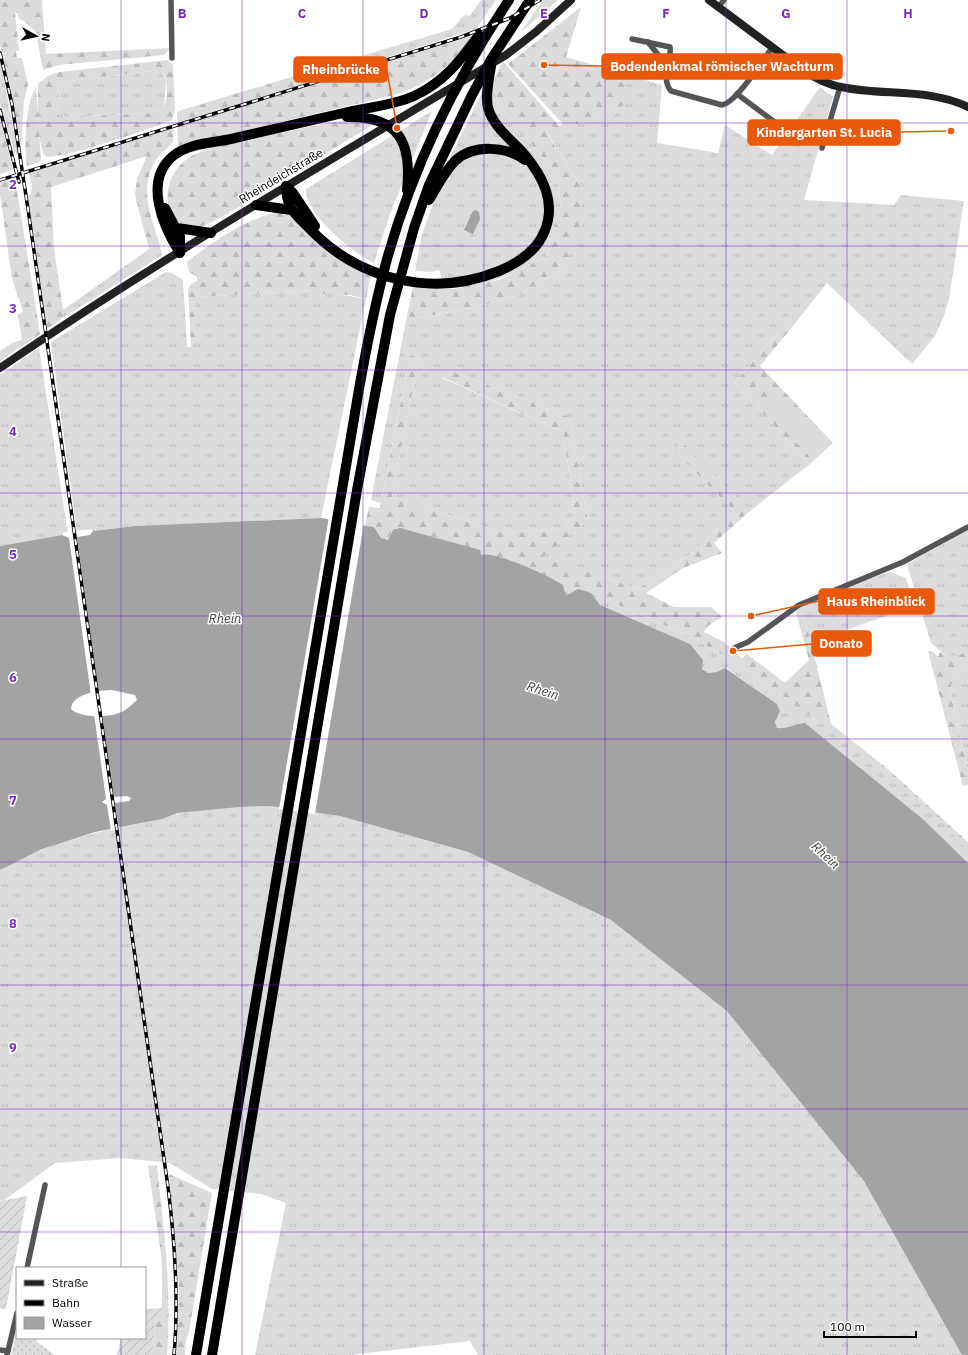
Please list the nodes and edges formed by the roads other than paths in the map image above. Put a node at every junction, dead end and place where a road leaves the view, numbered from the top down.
1 (171, 0) edge
2 (509, 0) edge
3 (530, 0) edge
4 (571, 0) edge
5 (709, 0) edge
6 (721, 3) edge
7 (483, 34) junction
8 (632, 39) dead end
9 (648, 42) junction
10 (664, 46) junction
11 (772, 48) junction
12 (656, 52) junction
13 (172, 58) dead end
14 (492, 58) junction
15 (667, 66) junction
16 (840, 87) junction
17 (737, 94) junction
18 (968, 107) edge
19 (334, 117) junction
20 (780, 126) dead end
21 (205, 145) junction
22 (822, 148) dead end
23 (532, 165) junction
24 (286, 186) junction
25 (405, 204) junction
26 (256, 205) junction
27 (291, 210) junction
28 (177, 228) junction
29 (414, 228) junction
30 (211, 233) junction
31 (180, 253) junction
32 (342, 254) junction
33 (0, 368) edge
34 (968, 527) edge
35 (734, 648) dead end
36 (45, 1185) dead end
37 (27, 1267) edge
38 (16, 1317) edge
39 (0, 1350) edge
40 (7, 1353) edge
41 (196, 1355) edge
42 (212, 1355) edge

1 - 13 street
2 - 7 highway
3 - 14 highway
4 - 24 main road, Rheindeichstraße
5 - 6 main road
6 - 11 main road
7 - 19 highway
7 - 25 highway
8 - 9 street
9 - 10 street
9 - 12 street
10 - 12 street
10 - 15 street
11 - 16 main road
11 - 17 street
12 - 15 street
14 - 23 highway
14 - 29 highway
15 - 17 street
16 - 18 main road
16 - 22 street
17 - 20 street
19 - 21 highway
19 - 25 highway
21 - 28 highway
21 - 31 highway
23 - 29 highway
23 - 32 highway
24 - 26 main road, Rheindeichstraße
24 - 27 highway
24 - 32 highway
25 - 41 highway
26 - 27 highway
26 - 30 main road, Rheindeichstraße
27 - 32 highway
28 - 30 highway
28 - 31 highway
29 - 42 highway
30 - 31 main road, Rheindeichstraße
31 - 33 main road, Rheindeichstraße
34 - 35 street
36 - 37 street
38 - 40 street
39 - 40 street

